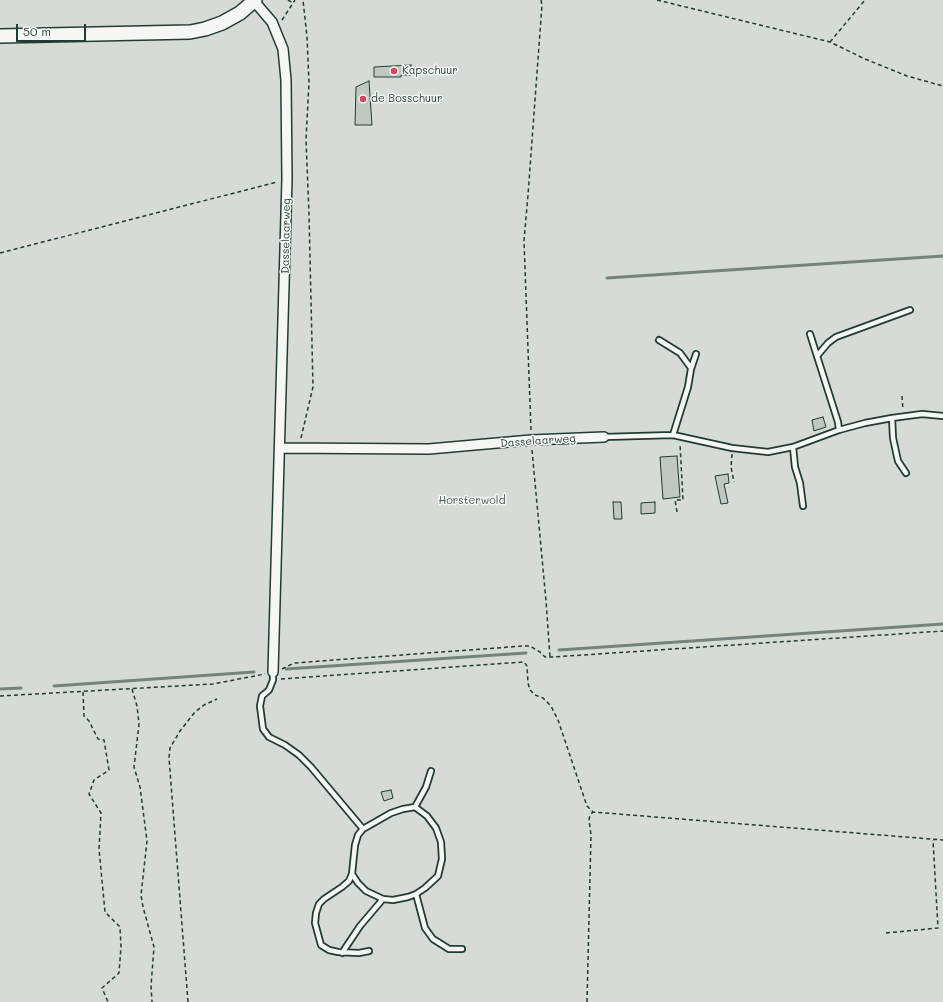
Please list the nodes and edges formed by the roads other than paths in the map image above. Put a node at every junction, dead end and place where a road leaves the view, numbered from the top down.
1 (255, 0) edge
2 (0, 36) edge
3 (910, 310) dead end
4 (810, 334) dead end
5 (659, 340) dead end
6 (696, 354) dead end
7 (817, 356) junction
8 (691, 368) junction
9 (943, 416) edge
10 (892, 418) junction
11 (839, 430) junction
12 (673, 435) junction
13 (604, 437) joint
14 (793, 447) junction
15 (280, 448) junction
16 (906, 473) dead end
17 (803, 506) dead end
18 (273, 676) joint
19 (431, 771) dead end
20 (415, 807) junction
21 (363, 829) junction
22 (352, 874) junction
23 (416, 894) junction
24 (383, 899) junction
25 (462, 949) dead end
26 (368, 951) dead end
27 (342, 953) junction

1 - 2 street, Dasselaarweg
1 - 15 street, Dasselaarweg
3 - 7 lane
4 - 7 lane
5 - 8 lane
6 - 8 lane
7 - 11 lane
8 - 12 lane
9 - 10 lane
10 - 11 lane
10 - 16 lane
11 - 14 lane
12 - 13 lane
12 - 14 lane
13 - 15 street, Dasselaarweg
14 - 17 lane
15 - 18 street, Dasselaarweg
18 - 21 lane
19 - 20 lane
20 - 21 lane
20 - 23 lane
21 - 22 lane
22 - 24 lane
22 - 27 lane
23 - 24 lane
23 - 25 lane
24 - 27 lane
26 - 27 lane

